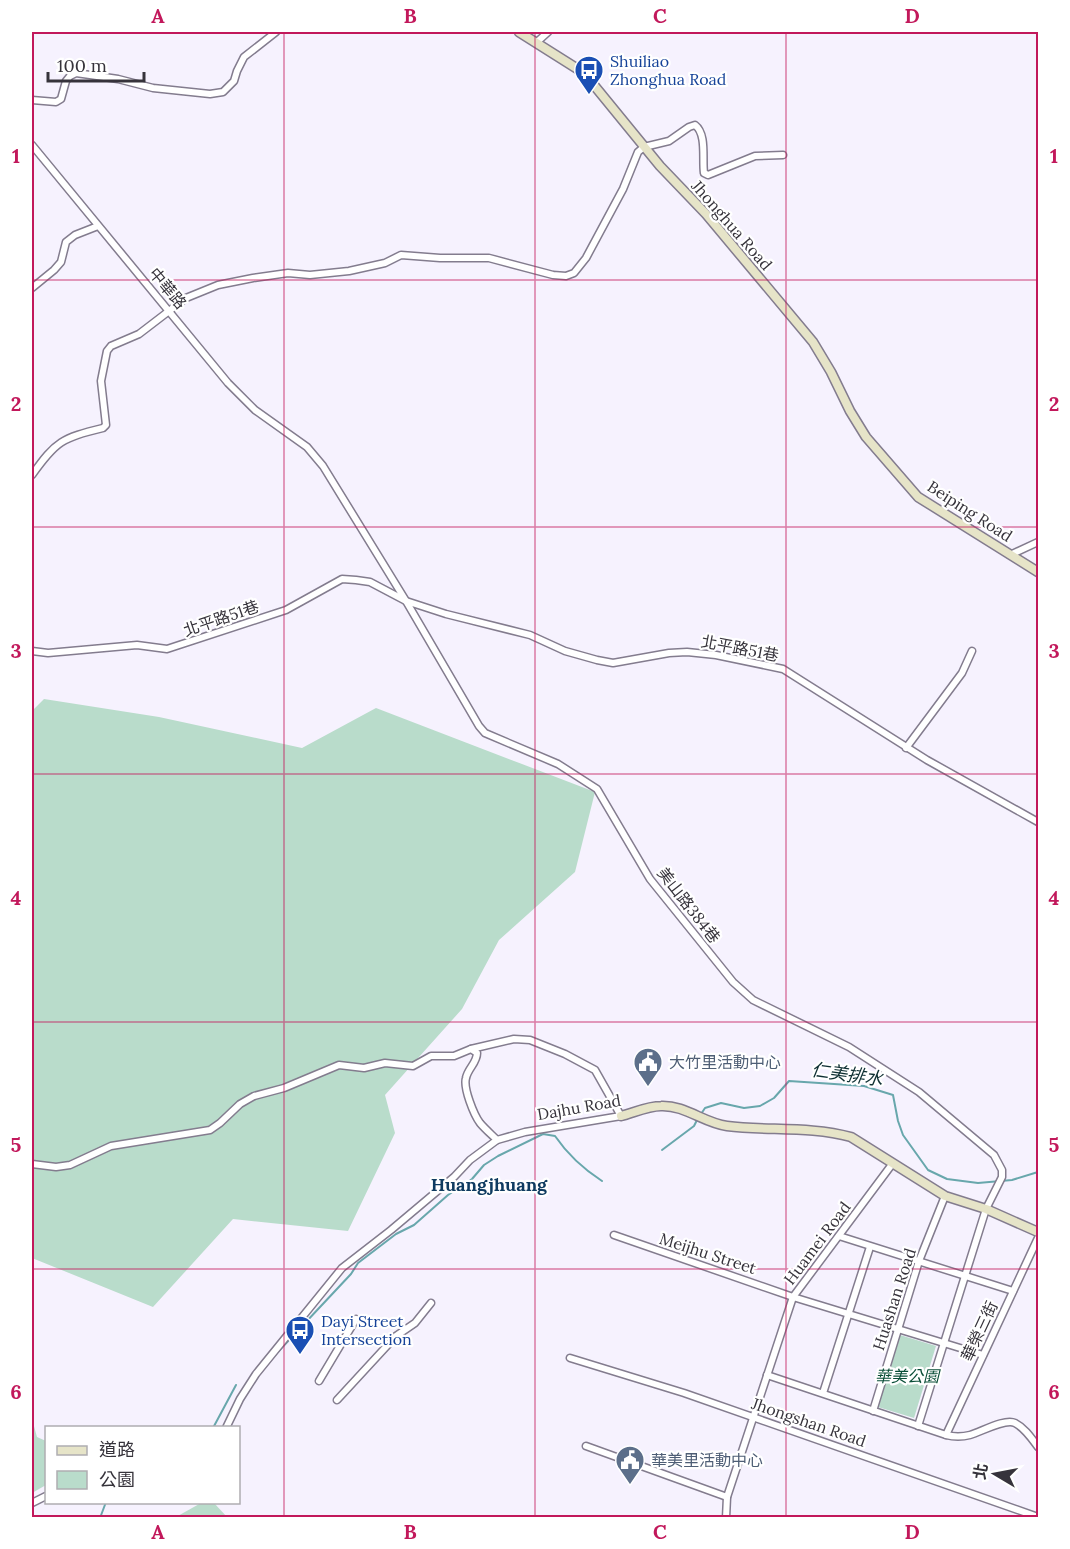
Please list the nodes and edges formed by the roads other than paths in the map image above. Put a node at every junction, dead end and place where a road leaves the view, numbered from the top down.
1 (276, 32) edge
2 (519, 32) edge
3 (548, 32) edge
4 (537, 42) junction
5 (32, 100) edge
6 (32, 145) edge
7 (644, 147) junction
8 (783, 155) dead end
9 (98, 226) junction
10 (32, 288) edge
11 (169, 310) junction
12 (891, 467) joint
13 (32, 475) edge
14 (1038, 542) edge
15 (1010, 555) junction
16 (1038, 572) edge
17 (406, 601) junction
18 (32, 651) edge
19 (972, 651) dead end
20 (906, 748) junction
21 (1038, 822) edge
22 (471, 1049) junction
23 (621, 1116) junction
24 (497, 1140) junction
25 (893, 1163) junction
26 (32, 1164) edge
27 (945, 1196) junction
28 (986, 1209) junction
29 (1038, 1232) edge
30 (614, 1235) dead end
31 (839, 1236) junction
32 (1038, 1238) edge
33 (870, 1246) junction
34 (919, 1261) junction
35 (964, 1275) junction
36 (1013, 1291) junction
37 (793, 1297) junction
38 (431, 1303) dead end
39 (849, 1314) junction
40 (356, 1319) dead end
41 (897, 1329) junction
42 (942, 1342) junction
43 (983, 1355) junction
44 (570, 1358) dead end
45 (767, 1375) junction
46 (319, 1381) dead end
47 (823, 1393) junction
48 (337, 1400) dead end
49 (873, 1411) junction
50 (753, 1417) junction
51 (227, 1426) edge
52 (918, 1426) junction
53 (946, 1435) junction
54 (586, 1446) dead end
55 (1038, 1447) edge
56 (727, 1497) junction
57 (1038, 1517) edge
58 (726, 1518) edge

1 - 5 street
2 - 4 street, Jhonghua Road
3 - 4 street
4 - 7 street, Jhonghua Road
6 - 9 street, 中華路
7 - 8 street
7 - 11 street
7 - 12 street, Jhonghua Road
9 - 10 street
9 - 11 street, 中華路
11 - 13 street
11 - 17 street, 中華路
12 - 15 street, Beiping Road
14 - 15 street
15 - 16 street, Beiping Road
17 - 18 street, 北平路51巷
17 - 20 street, 北平路51巷
17 - 28 street, 美山路384巷
19 - 20 street
20 - 21 street, 北平路51巷
22 - 23 street
22 - 24 street
22 - 26 street
23 - 24 street, Dajhu Road
23 - 25 street, Dajhu Road
24 - 51 street, Dajhu Road
25 - 27 street, Dajhu Road
25 - 31 street, Huamei Road
27 - 28 street, Dajhu Road
27 - 34 street, Huashan Road
28 - 29 street, Dajhu Road
28 - 35 street
30 - 37 street, Meijhu Street
31 - 33 street
31 - 37 street, Huamei Road
32 - 36 street, 華榮三街
33 - 34 street
33 - 39 street
34 - 35 street
34 - 41 street, Huashan Road
35 - 36 street
35 - 42 street
36 - 43 street, 華榮三街
37 - 39 street, Meijhu Street
37 - 45 street, Huamei Road
38 - 48 street
39 - 41 street, Meijhu Street
39 - 47 street
40 - 46 street
41 - 42 street, Meijhu Street
41 - 49 street, Huashan Road
42 - 43 street, Meijhu Street
42 - 52 street
43 - 53 street, 華榮三街
44 - 50 street, Jhongshan Road
45 - 47 street
45 - 50 street, Huamei Road
47 - 49 street
49 - 52 street
50 - 56 street, Huamei Road
50 - 57 street, Jhongshan Road
52 - 53 street
53 - 55 street
54 - 56 street
56 - 58 street, Huamei Road

